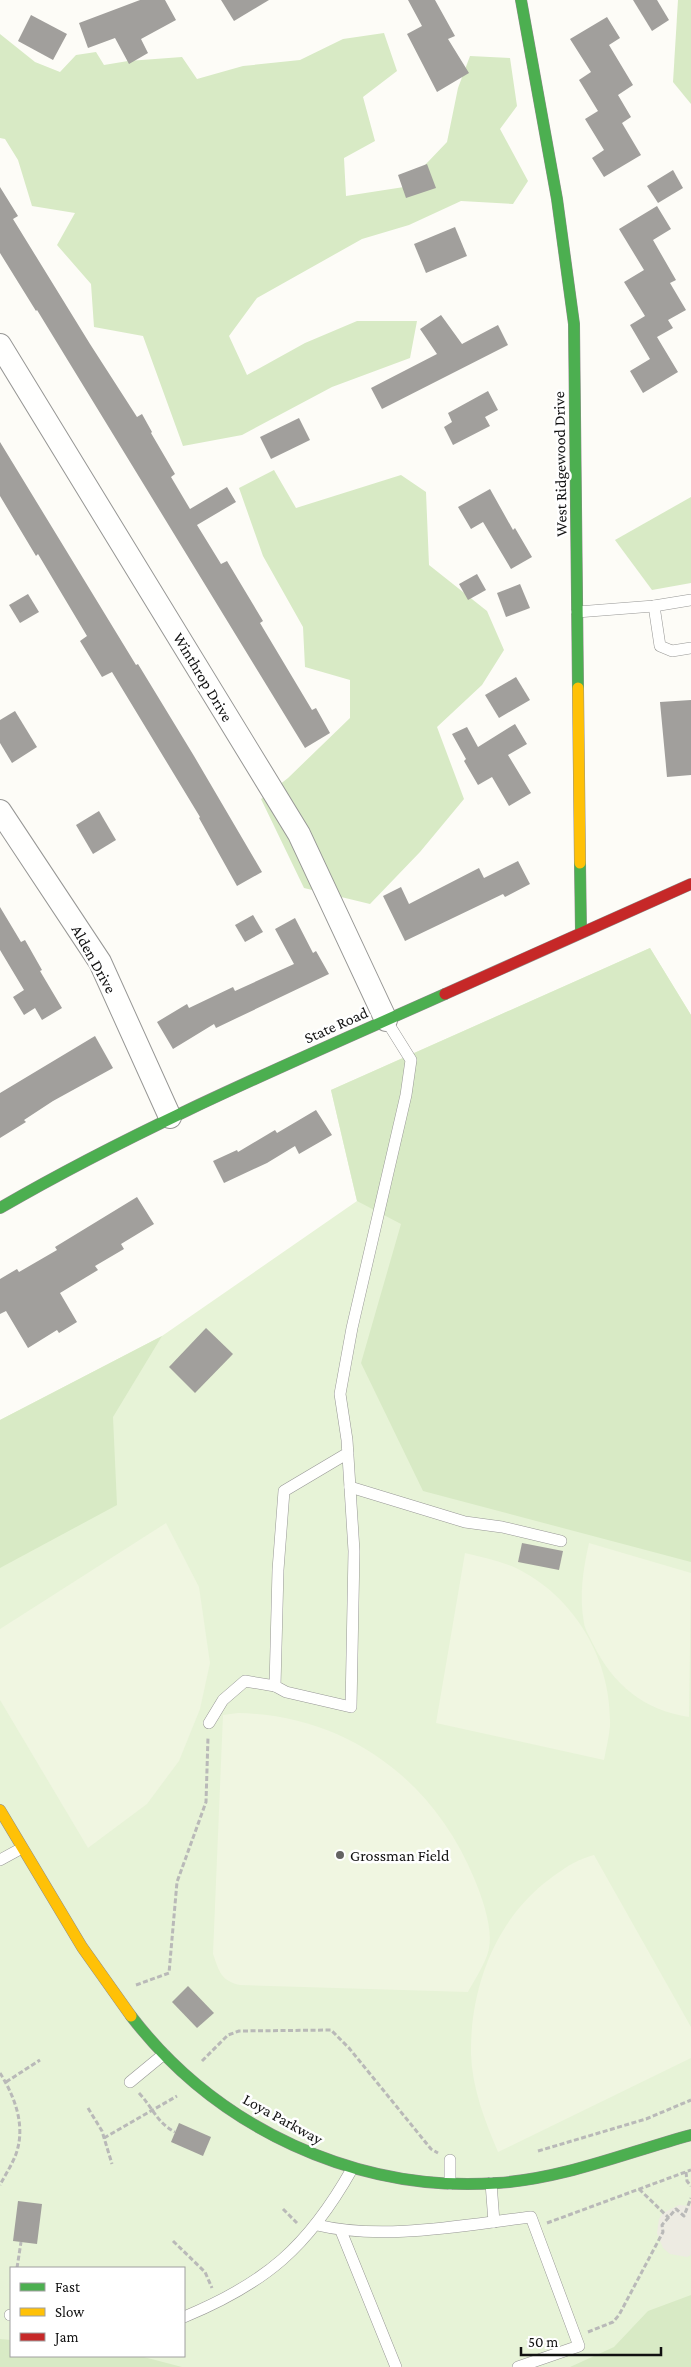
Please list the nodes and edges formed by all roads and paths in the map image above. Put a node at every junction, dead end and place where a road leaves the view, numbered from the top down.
1 (521, 0) edge
2 (0, 345) edge
3 (691, 600) edge
4 (654, 606) junction
5 (577, 612) junction
6 (691, 648) edge
7 (0, 811) edge
8 (691, 884) edge
9 (581, 932) junction
10 (386, 1020) junction
11 (170, 1117) junction
12 (0, 1208) edge
13 (348, 1453) junction
14 (350, 1487) junction
15 (562, 1541) dead end
16 (275, 1686) junction
17 (209, 1723) joint
18 (0, 1810) edge
19 (22, 1848) junction
20 (0, 1860) edge
21 (116, 1996) junction
22 (164, 2054) junction
23 (40, 2060) dead end
24 (200, 2062) dead end
25 (0, 2073) edge
26 (6, 2082) junction
27 (130, 2082) dead end
28 (179, 2094) dead end
29 (691, 2100) edge
30 (149, 2104) dead end
31 (88, 2108) dead end
32 (153, 2110) junction
33 (175, 2132) dead end
34 (691, 2135) edge
35 (104, 2138) junction
36 (532, 2153) dead end
37 (450, 2160) joint
38 (112, 2164) dead end
39 (352, 2169) junction
40 (691, 2170) edge
41 (686, 2172) junction
42 (450, 2184) junction
43 (491, 2184) junction
44 (0, 2185) edge
45 (691, 2186) edge
46 (639, 2189) junction
47 (691, 2198) edge
48 (283, 2209) dead end
49 (291, 2216) dead end
50 (669, 2218) junction
51 (556, 2220) dead end
52 (494, 2222) junction
53 (317, 2224) junction
54 (341, 2231) junction
55 (173, 2241) dead end
56 (21, 2242) dead end
57 (17, 2267) edge
58 (207, 2277) dead end
59 (185, 2316) edge
60 (598, 2329) dead end
61 (396, 2367) edge
62 (518, 2367) edge

1 - 5 street, West Ridgewood Drive
2 - 10 street, Winthrop Drive
3 - 4 lane
4 - 5 lane
4 - 6 lane
5 - 9 street, West Ridgewood Drive
7 - 11 street, Alden Drive
8 - 9 street, State Road
9 - 10 street, State Road
10 - 11 street, State Road
10 - 13 lane
11 - 12 street, State Road
13 - 14 lane
13 - 16 lane
14 - 15 lane
14 - 16 lane
16 - 17 lane
17 - 21 path
18 - 19 street, Loya Parkway
19 - 20 lane
19 - 21 street, Loya Parkway
21 - 22 street, Loya Parkway
22 - 27 lane
22 - 39 street, Loya Parkway
23 - 26 path
24 - 37 path
25 - 26 path
26 - 44 path
28 - 32 path
29 - 36 path
30 - 32 path
31 - 35 path
32 - 33 path
32 - 35 path
34 - 43 street, Loya Parkway
35 - 38 path
37 - 42 lane
39 - 42 street, Loya Parkway
39 - 53 lane
40 - 41 path
41 - 45 path
41 - 46 path
42 - 43 street, Loya Parkway
43 - 52 lane
46 - 50 path
46 - 51 path
47 - 50 path
48 - 49 path
50 - 60 path
52 - 54 lane
52 - 62 lane
53 - 54 lane
53 - 59 lane
54 - 61 lane
55 - 58 path
56 - 57 path

